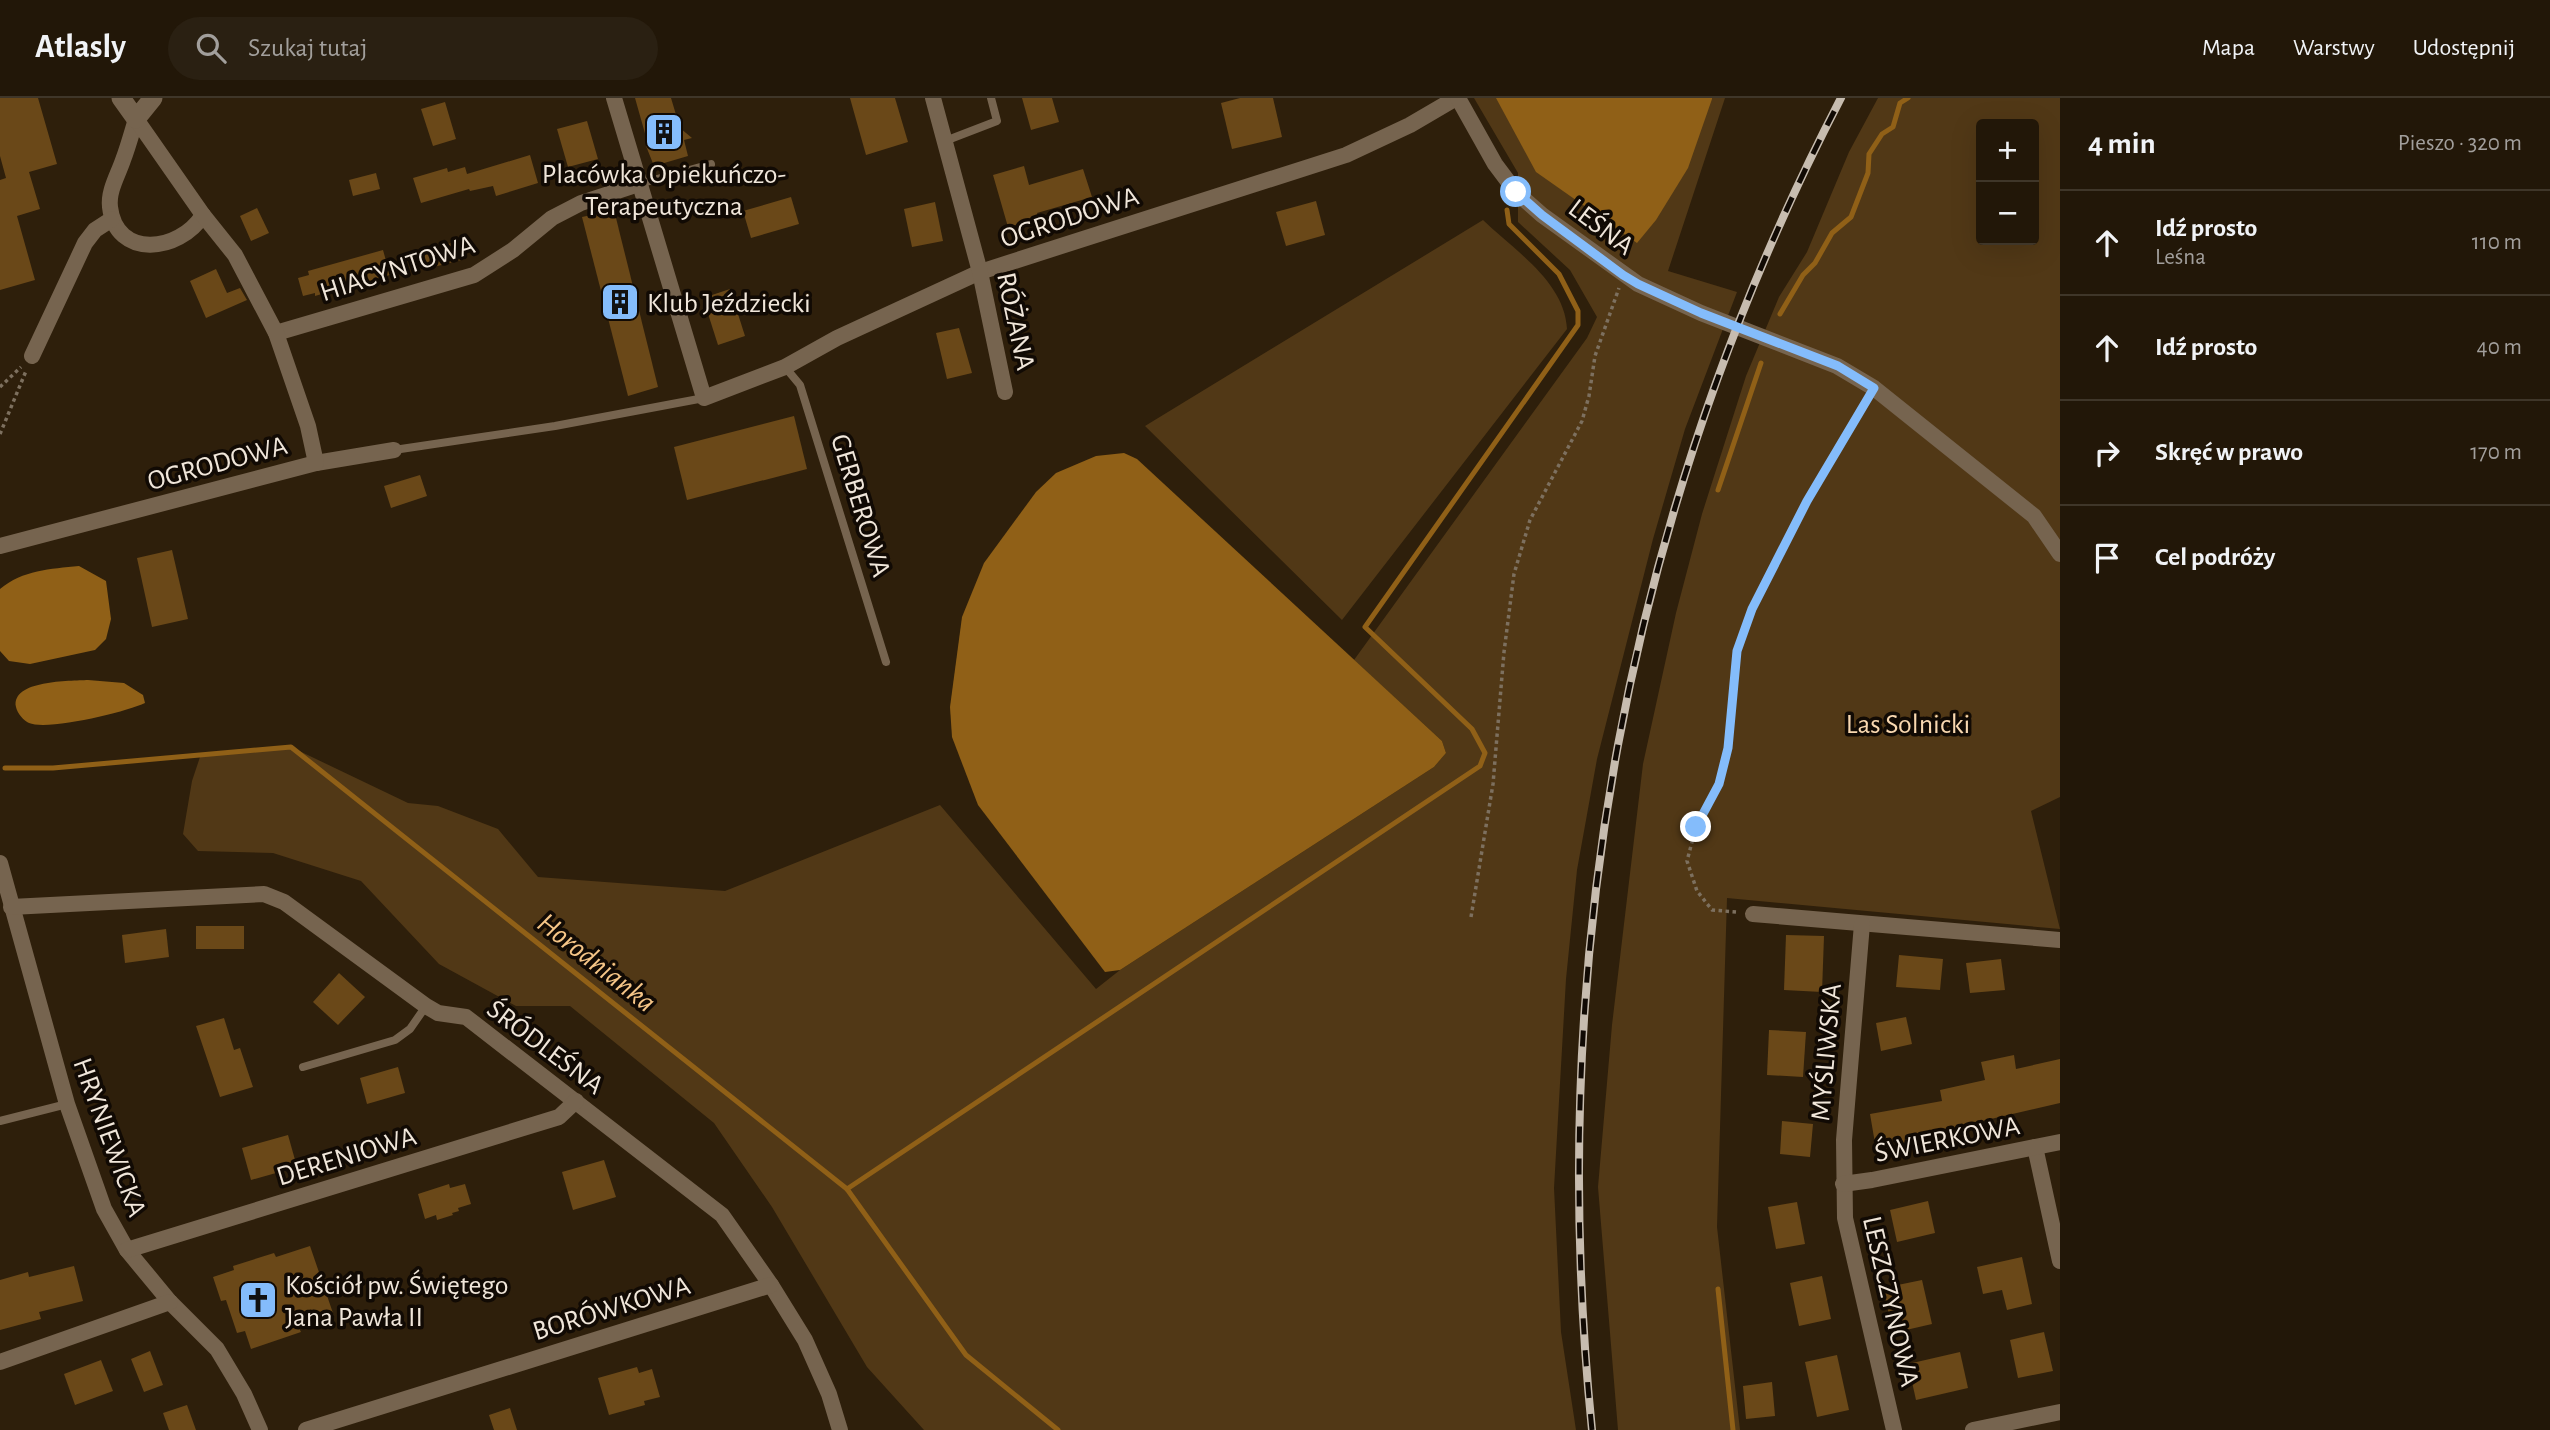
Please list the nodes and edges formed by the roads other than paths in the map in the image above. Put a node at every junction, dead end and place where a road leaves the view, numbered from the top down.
1 (121, 98) edge
2 (153, 98) edge
3 (614, 98) edge
4 (933, 98) edge
5 (991, 98) edge
6 (1457, 98) edge
7 (136, 118) junction
8 (945, 141) junction
9 (711, 164) dead end
10 (639, 184) junction
11 (203, 215) junction
12 (112, 219) junction
13 (980, 272) junction
14 (276, 332) junction
15 (32, 356) road end
16 (785, 367) junction
17 (1004, 392) dead end
18 (704, 398) junction
19 (394, 450) joint
20 (316, 463) junction
21 (0, 546) edge
22 (2060, 554) edge
23 (886, 662) dead end
24 (0, 863) edge
25 (3, 888) edge
26 (11, 907) junction
27 (1753, 914) road end
28 (1862, 924) junction
29 (2060, 940) edge
30 (426, 1006) junction
31 (303, 1067) dead end
32 (576, 1101) junction
33 (67, 1104) junction
34 (0, 1121) edge
35 (2060, 1142) edge
36 (2035, 1147) junction
37 (1843, 1184) junction
38 (127, 1250) junction
39 (2060, 1261) edge
40 (771, 1285) junction
41 (170, 1302) junction
42 (0, 1362) edge
43 (2060, 1412) edge
44 (260, 1430) edge
45 (306, 1430) edge
46 (840, 1430) edge
47 (1895, 1430) edge
48 (1973, 1430) edge

1 - 7 street
2 - 7 street
3 - 10 street
4 - 8 street, RÓŻANA
5 - 8 lane
6 - 13 street, OGRODOWA
6 - 22 street, LEŚNA
7 - 11 street, OGRODOWA
7 - 12 street
8 - 13 street, RÓŻANA
9 - 10 lane
10 - 14 street, HIACYNTOWA
10 - 18 street
11 - 12 street
11 - 14 street, OGRODOWA
12 - 15 street
13 - 16 street, OGRODOWA
13 - 17 street, RÓŻANA
14 - 20 street, OGRODOWA
16 - 18 street, OGRODOWA
16 - 23 lane, GERBEROWA
18 - 19 lane
19 - 20 street
20 - 21 street, OGRODOWA
24 - 25 street, HRYNIEWICKA
25 - 26 street, HRYNIEWICKA
26 - 30 street, ŚRÓDLEŚNA
26 - 33 street, HRYNIEWICKA
27 - 28 street
28 - 29 street
28 - 37 street, MYŚLIWSKA
30 - 31 lane
30 - 32 street, ŚRÓDLEŚNA
32 - 38 street, DERENIOWA
32 - 40 street, ŚRÓDLEŚNA
33 - 34 lane
33 - 38 street, HRYNIEWICKA
35 - 36 street, ŚWIERKOWA
36 - 37 street, ŚWIERKOWA
36 - 39 street
37 - 47 street, LESZCZYNOWA
38 - 41 street, HRYNIEWICKA
40 - 45 street, BORÓWKOWA
40 - 46 street, ŚRÓDLEŚNA
41 - 42 street
41 - 44 street, HRYNIEWICKA
43 - 48 street

